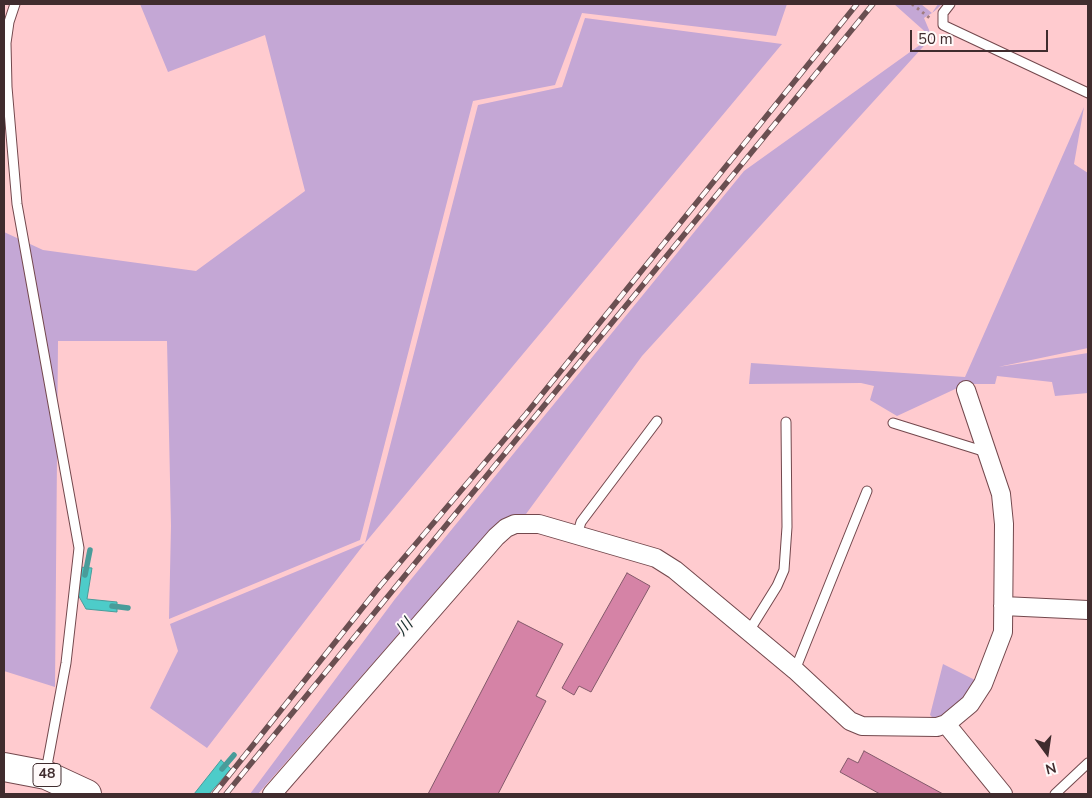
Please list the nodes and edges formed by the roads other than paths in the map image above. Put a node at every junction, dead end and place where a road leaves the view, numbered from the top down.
1 (15, 4) edge
2 (950, 4) edge
3 (1088, 93) edge
4 (966, 390) dead end
5 (657, 421) dead end
6 (786, 422) dead end
7 (893, 423) dead end
8 (988, 452) junction
9 (867, 491) dead end
10 (577, 535) junction
11 (1003, 606) junction
12 (1088, 610) edge
13 (748, 631) junction
14 (795, 670) junction
15 (946, 724) junction
16 (1088, 763) edge
17 (4, 767) edge
18 (46, 774) junction
19 (86, 794) edge
20 (272, 794) edge
21 (1003, 794) edge
22 (1055, 794) edge

1 - 18 lane
2 - 3 lane
4 - 8 street
5 - 10 lane
6 - 13 lane
7 - 8 lane
8 - 11 street
9 - 14 lane
10 - 13 street
10 - 20 street
11 - 12 street
11 - 15 street
13 - 14 street
14 - 15 street
15 - 21 street
16 - 22 lane
17 - 18 main road, 48
18 - 19 main road, 48

